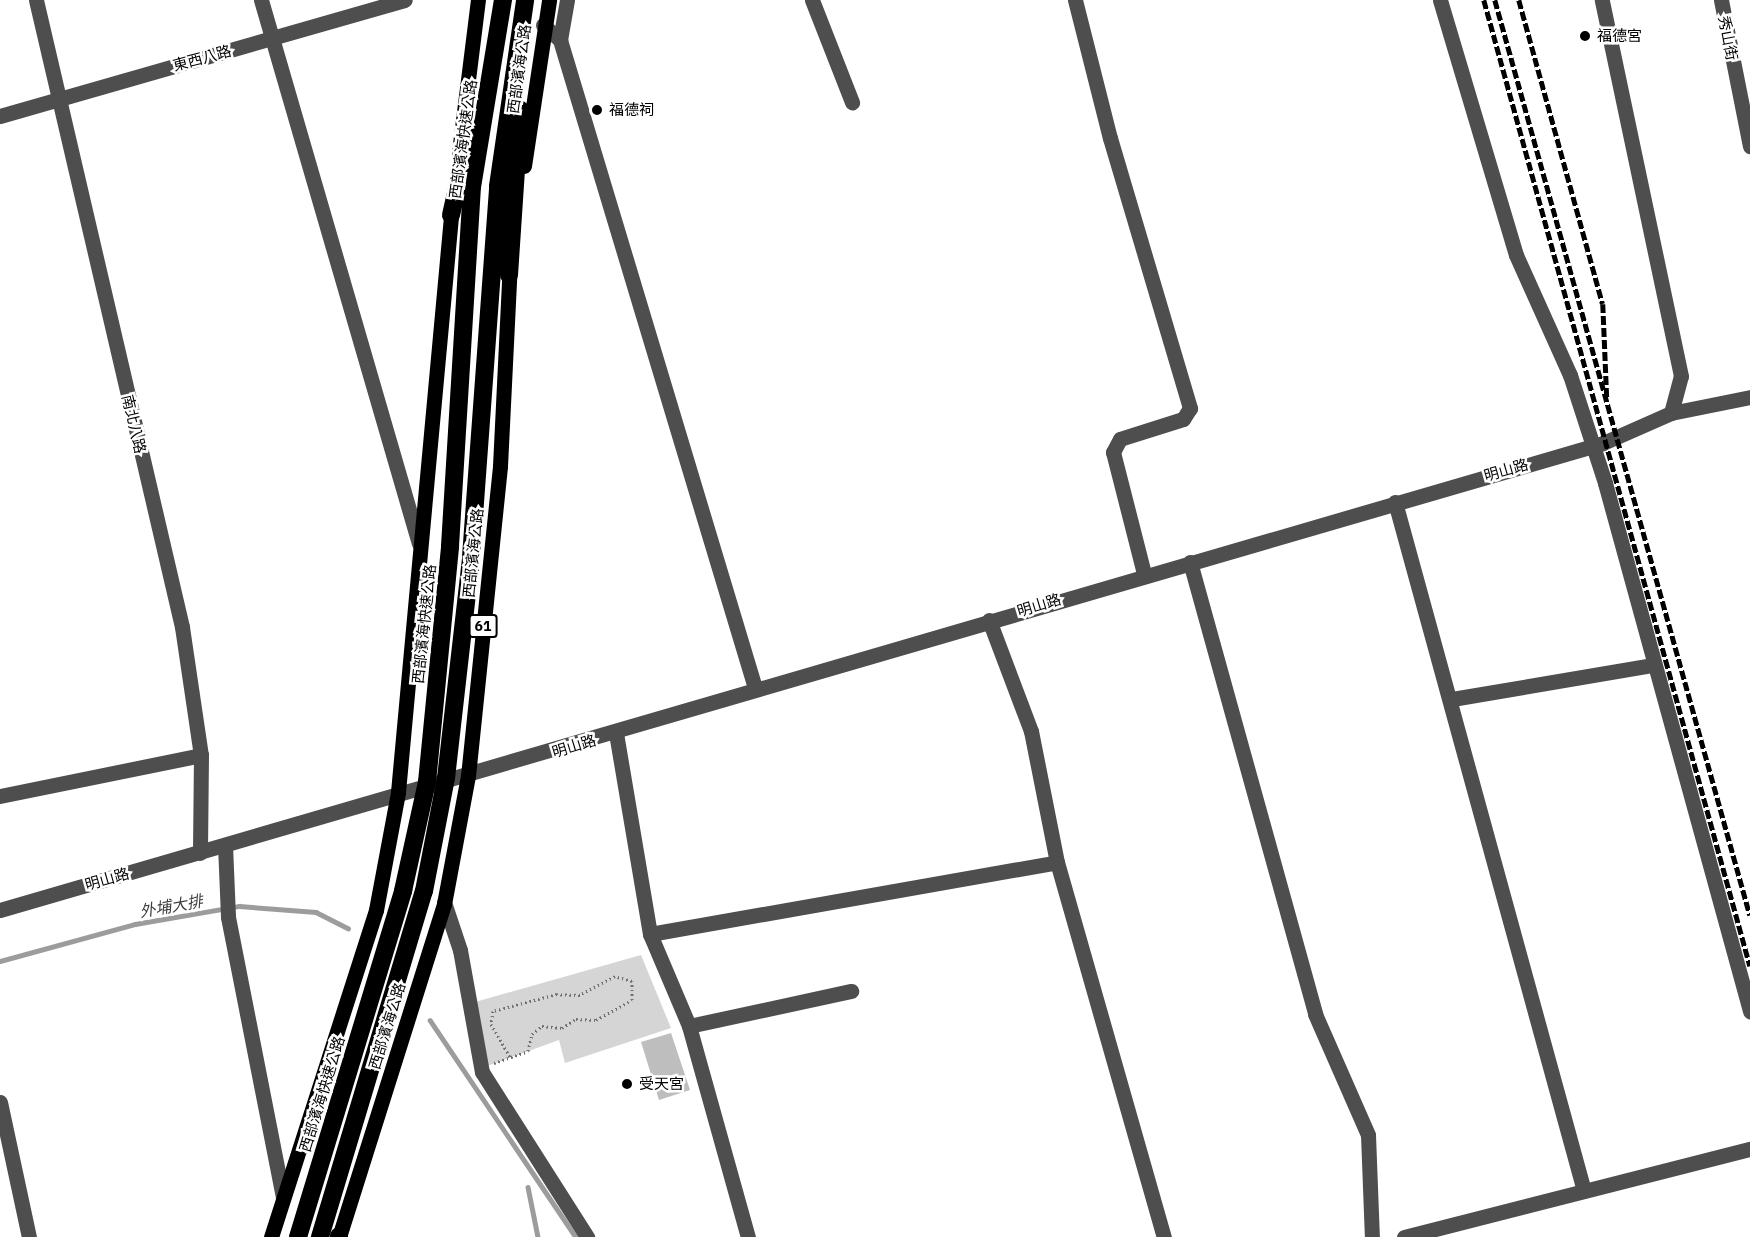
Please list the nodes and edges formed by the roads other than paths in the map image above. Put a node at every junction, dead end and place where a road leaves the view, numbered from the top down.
1 (36, 0) edge
2 (261, 0) edge
3 (405, 0) edge
4 (478, 0) edge
5 (502, 0) edge
6 (526, 0) edge
7 (549, 0) edge
8 (567, 0) edge
9 (812, 0) edge
10 (1076, 0) edge
11 (1440, 0) edge
12 (1602, 0) edge
13 (1721, 0) edge
14 (543, 25) junction
15 (273, 39) junction
16 (560, 40) junction
17 (58, 98) junction
18 (852, 102) dead end
19 (0, 116) edge
20 (1750, 146) edge
21 (451, 215) junction
22 (509, 275) junction
23 (1750, 397) edge
24 (1671, 413) junction
25 (1589, 446) junction
26 (1395, 502) junction
27 (419, 544) junction
28 (1190, 562) junction
29 (1144, 574) junction
30 (989, 620) junction
31 (1653, 664) junction
32 (755, 688) junction
33 (1452, 699) junction
34 (616, 733) junction
35 (201, 755) junction
36 (468, 776) junction
37 (446, 778) junction
38 (427, 782) junction
39 (398, 792) junction
40 (2, 796) edge
41 (225, 845) junction
42 (200, 852) junction
43 (1057, 862) junction
44 (444, 902) junction
45 (0, 910) edge
46 (650, 934) junction
47 (850, 991) dead end
48 (1750, 1011) edge
49 (689, 1026) junction
50 (0, 1102) edge
51 (1750, 1149) edge
52 (1584, 1191) junction
53 (283, 1198) junction
54 (29, 1237) edge
55 (271, 1237) edge
56 (298, 1237) edge
57 (320, 1237) edge
58 (339, 1237) edge
59 (587, 1237) edge
60 (748, 1237) edge
61 (1164, 1237) edge
62 (1372, 1237) edge
63 (1404, 1237) edge

1 - 17 street, 南北八路
2 - 15 street
3 - 15 street, 東西八路
4 - 21 main road
5 - 21 highway
5 - 38 highway, 西部濱海快速公路
6 - 22 highway
6 - 37 highway, 61
7 - 14 main road, 西部濱海公路 / 61
8 - 16 street
9 - 18 street
10 - 29 street
11 - 25 street
12 - 24 street
13 - 20 street, 秀山街
14 - 16 street
14 - 22 main road, 西部濱海公路 / 61
15 - 17 street, 東西八路
15 - 27 street
16 - 32 street
17 - 19 street, 東西八路
17 - 35 street, 南北八路
21 - 27 main road
22 - 36 main road, 西部濱海公路 / 61
23 - 24 street, 明山路
24 - 25 street, 明山路
25 - 26 street, 明山路
25 - 31 street
26 - 28 street, 明山路
26 - 33 street
27 - 39 main road
28 - 29 street, 明山路
28 - 62 street
29 - 30 street, 明山路
30 - 32 street, 明山路
30 - 43 street
31 - 33 street
31 - 48 street
32 - 34 street, 明山路
33 - 52 street
34 - 36 street, 明山路
34 - 46 street
35 - 40 street
35 - 42 street, 南北八路
36 - 37 street, 明山路
36 - 44 main road, 西部濱海公路 / 61
37 - 38 street, 明山路
37 - 57 highway, 61
38 - 39 street, 明山路
38 - 56 highway, 西部濱海快速公路
39 - 41 street, 明山路
39 - 53 main road
41 - 42 street, 明山路
41 - 53 street
42 - 45 street, 明山路
43 - 46 street
43 - 61 street
44 - 58 main road, 西部濱海公路 / 61
44 - 59 street
46 - 49 street
47 - 49 street
49 - 60 street
50 - 54 street
51 - 52 street
52 - 63 street
53 - 55 main road

